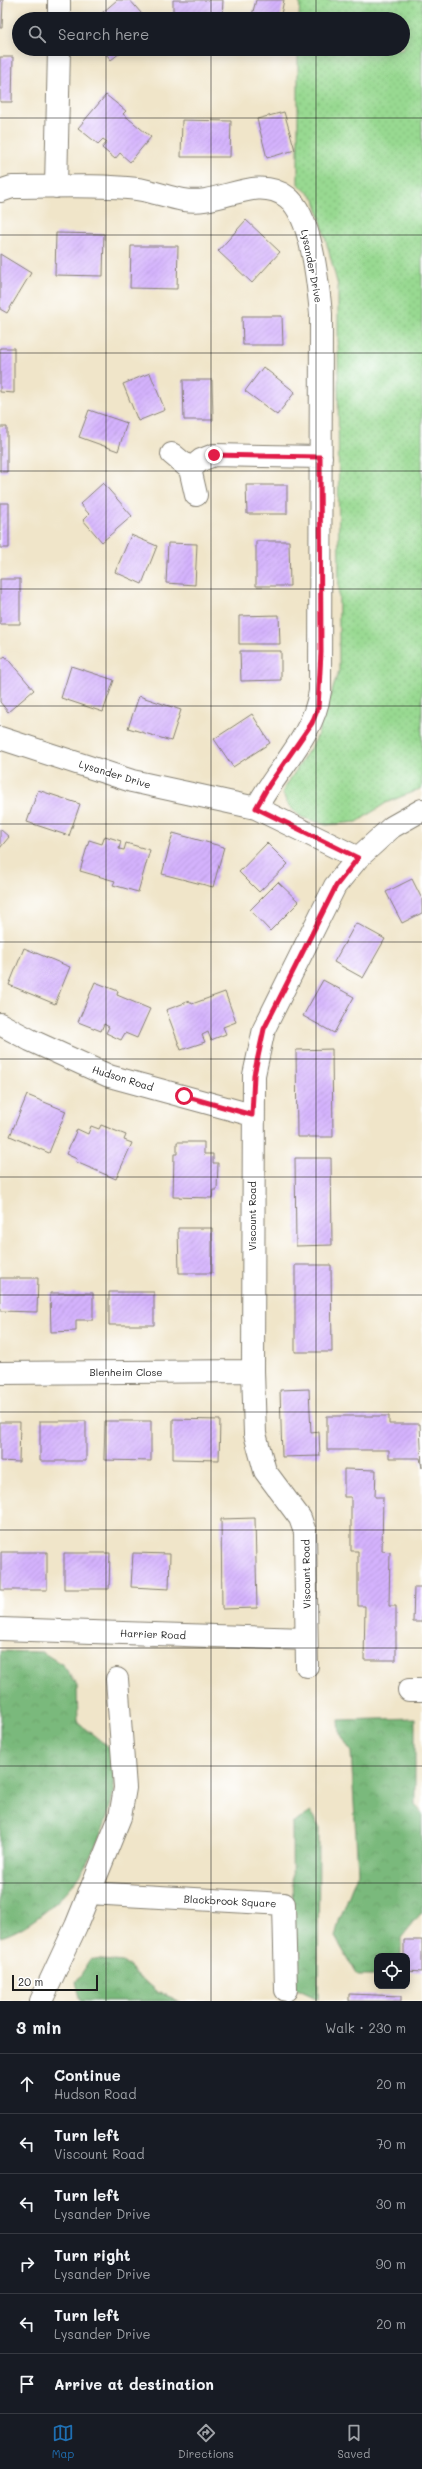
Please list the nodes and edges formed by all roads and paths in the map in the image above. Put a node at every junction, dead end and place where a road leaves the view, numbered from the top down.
1 (59, 0) edge
2 (59, 12) edge
3 (59, 56) edge
4 (56, 187) junction
5 (0, 190) edge
6 (172, 454) dead end
7 (320, 457) junction
8 (190, 469) junction
9 (196, 495) dead end
10 (0, 738) edge
11 (256, 808) junction
12 (422, 810) edge
13 (358, 858) junction
14 (0, 1024) edge
15 (252, 1115) junction
16 (253, 1370) junction
17 (0, 1372) edge
18 (0, 1629) edge
19 (306, 1639) junction
20 (308, 1666) dead end
21 (117, 1679) dead end
22 (90, 1893) junction
23 (286, 1990) dead end
24 (41, 2001) edge

1 - 2 street
3 - 4 street
4 - 5 street, Lysander Drive
4 - 7 street, Lysander Drive
6 - 8 street
7 - 8 street
7 - 11 street, Lysander Drive
8 - 9 street
10 - 11 street, Lysander Drive
11 - 13 street, Lysander Drive
12 - 13 street, Viscount Road
13 - 15 street, Viscount Road
14 - 15 street, Hudson Road
15 - 16 street, Viscount Road
16 - 17 street, Blenheim Close
16 - 19 street, Viscount Road
18 - 19 street, Harrier Road
19 - 20 street, Viscount Road
21 - 22 street
22 - 23 street, Blackbrook Square
22 - 24 street

